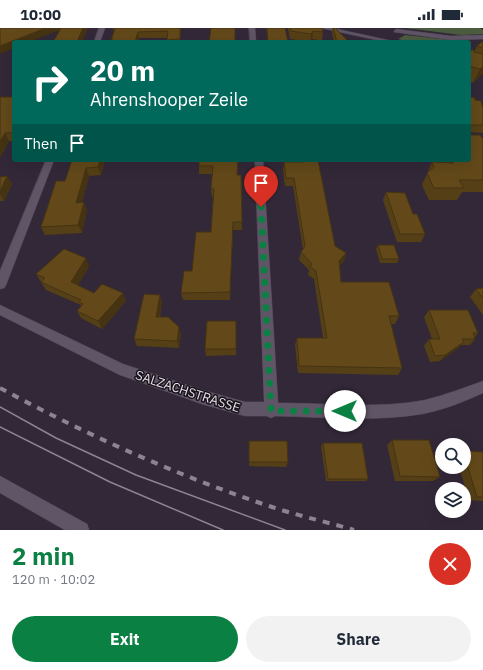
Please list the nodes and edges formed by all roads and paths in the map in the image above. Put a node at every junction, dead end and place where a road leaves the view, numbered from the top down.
1 (102, 28) edge
2 (252, 28) edge
3 (324, 28) edge
4 (394, 30) edge
5 (483, 37) edge
6 (97, 40) edge
7 (253, 40) edge
8 (385, 40) joint
9 (49, 162) edge
10 (258, 162) edge
11 (0, 285) edge
12 (0, 310) edge
13 (483, 387) edge
14 (271, 411) junction
15 (0, 484) edge
16 (81, 530) edge

1 - 6 street
2 - 7 street
3 - 8 street
4 - 5 street
4 - 8 street
9 - 11 street
10 - 14 street
12 - 14 street, SALZACHSTRASSE
13 - 14 street, SALZACHSTRASSE
15 - 16 street

